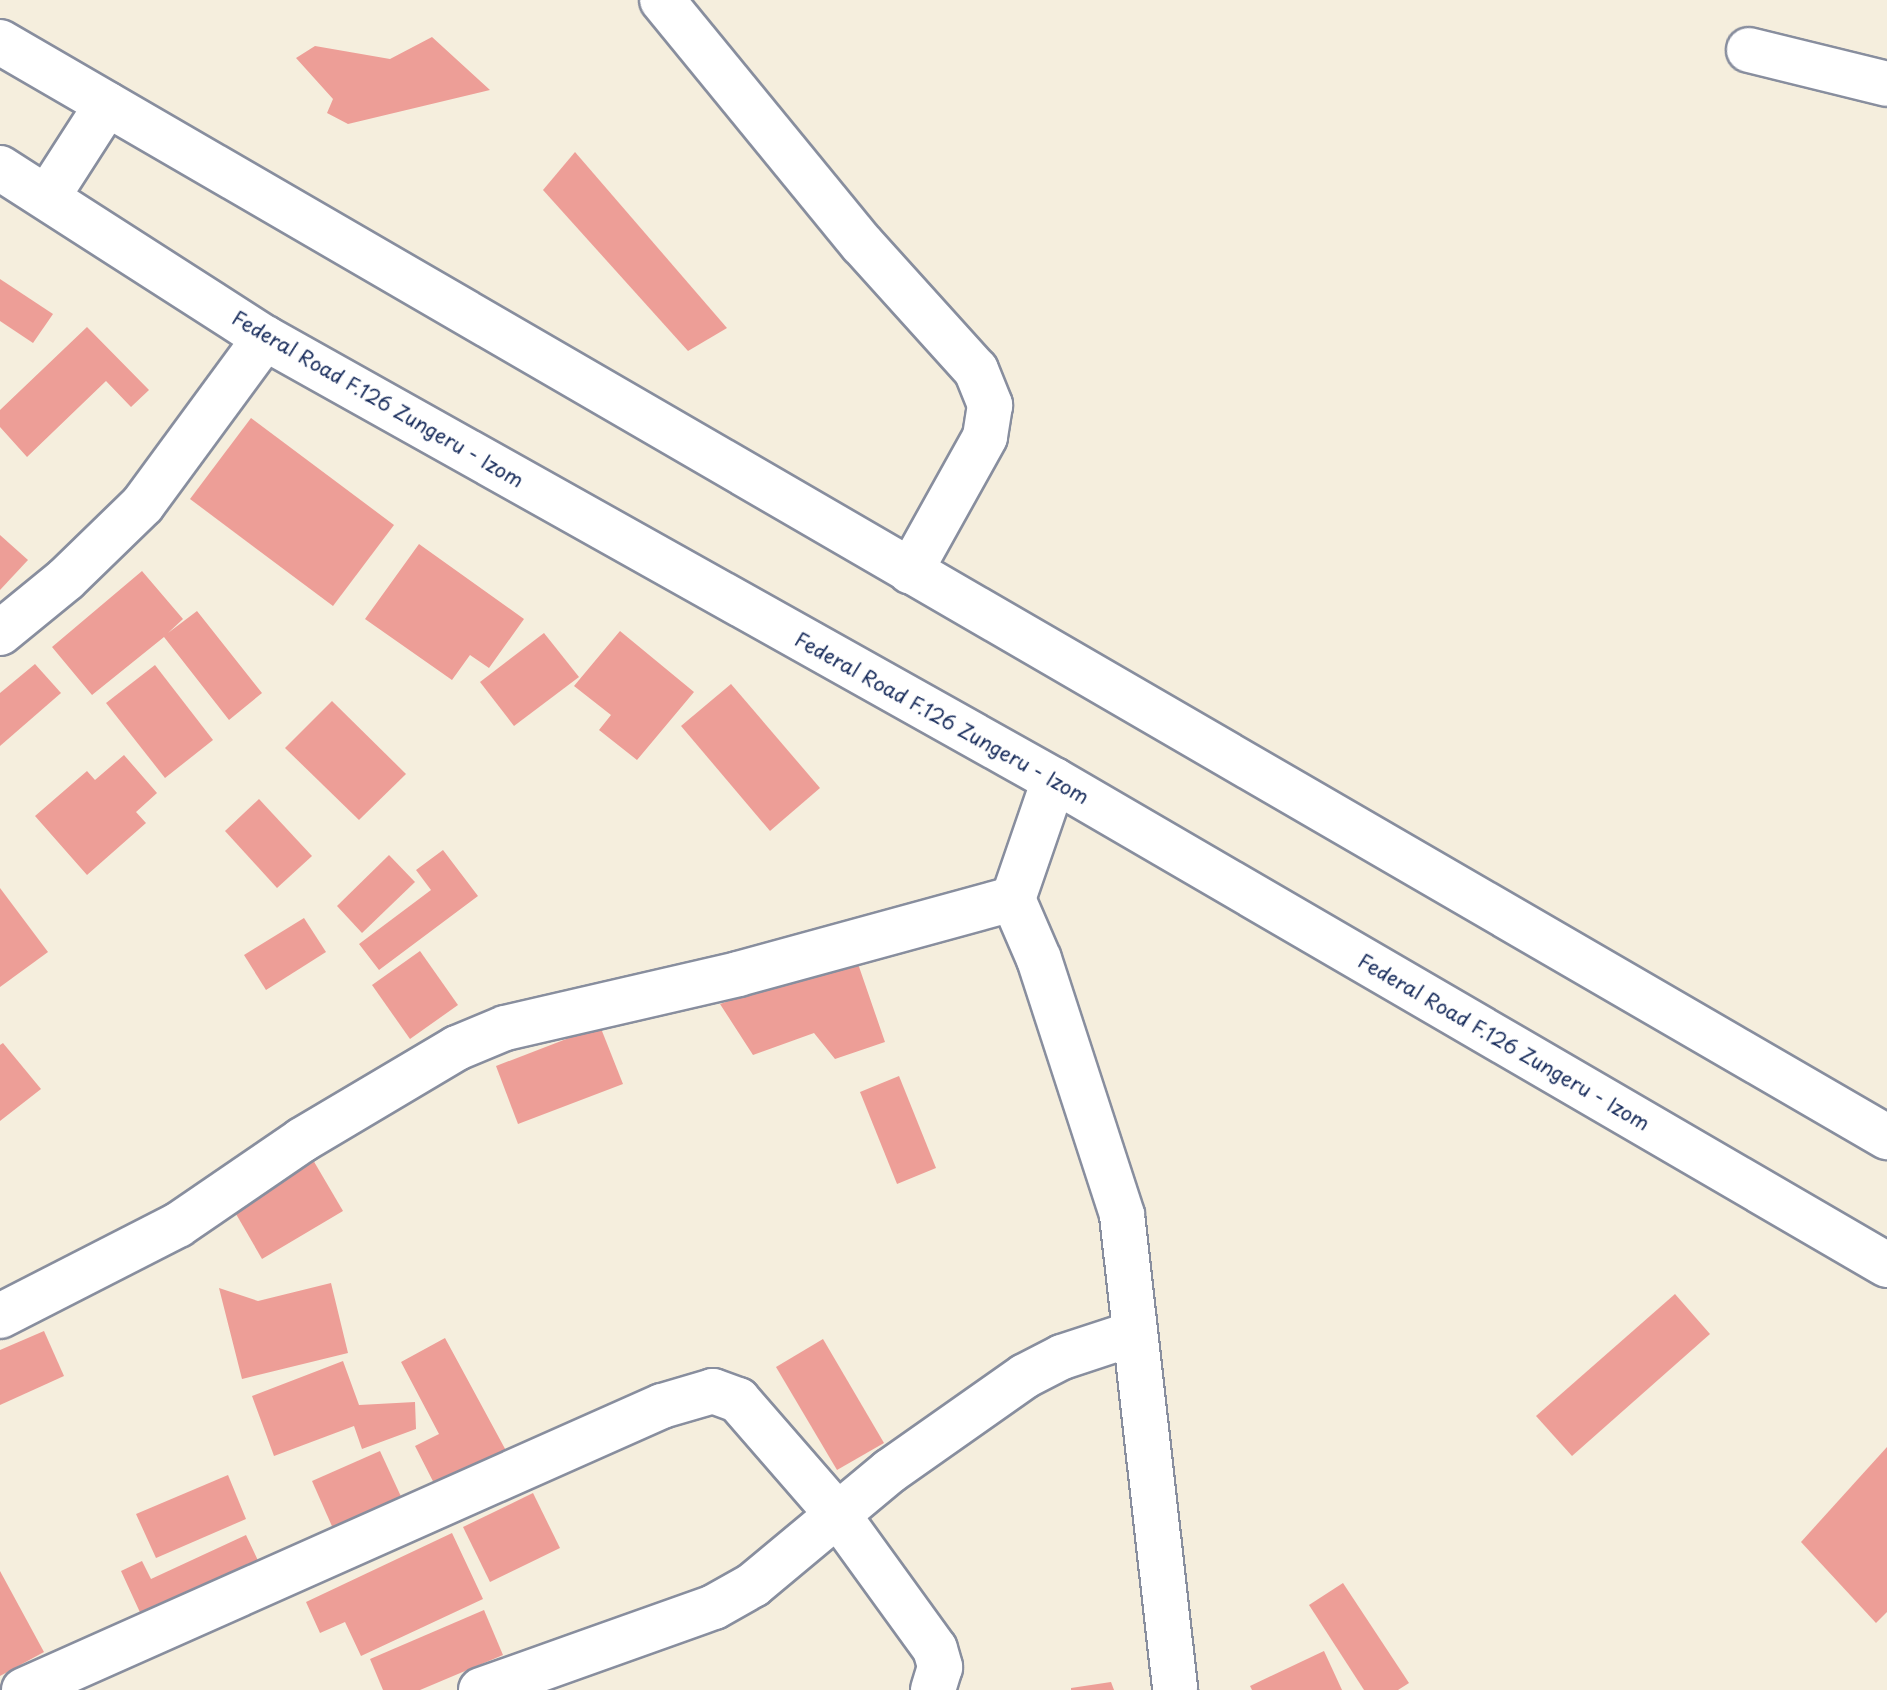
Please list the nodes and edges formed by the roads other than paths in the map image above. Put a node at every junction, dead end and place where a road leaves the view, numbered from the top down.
1 (662, 0) edge
2 (0, 42) edge
3 (1749, 50) dead end
4 (1887, 84) edge
5 (107, 104) junction
6 (0, 168) edge
7 (48, 196) junction
8 (265, 338) junction
9 (910, 572) junction
10 (0, 633) edge
11 (1054, 780) junction
12 (1013, 899) junction
13 (1887, 1137) edge
14 (1887, 1265) edge
15 (0, 1316) edge
16 (1132, 1334) junction
17 (838, 1515) junction
18 (24, 1690) edge
19 (481, 1690) edge
20 (933, 1690) edge
21 (1175, 1690) edge

1 - 9 street
2 - 5 street
3 - 4 street
5 - 7 street
5 - 9 street
6 - 7 street, Federal Road F.126 Zungeru - Izom
7 - 8 street, Federal Road F.126 Zungeru - Izom
8 - 10 street
8 - 11 street, Federal Road F.126 Zungeru - Izom
9 - 13 street
11 - 12 street
11 - 14 street, Federal Road F.126 Zungeru - Izom
12 - 15 street
12 - 16 street
16 - 17 street
16 - 21 street
17 - 18 street
17 - 19 street
17 - 20 street

